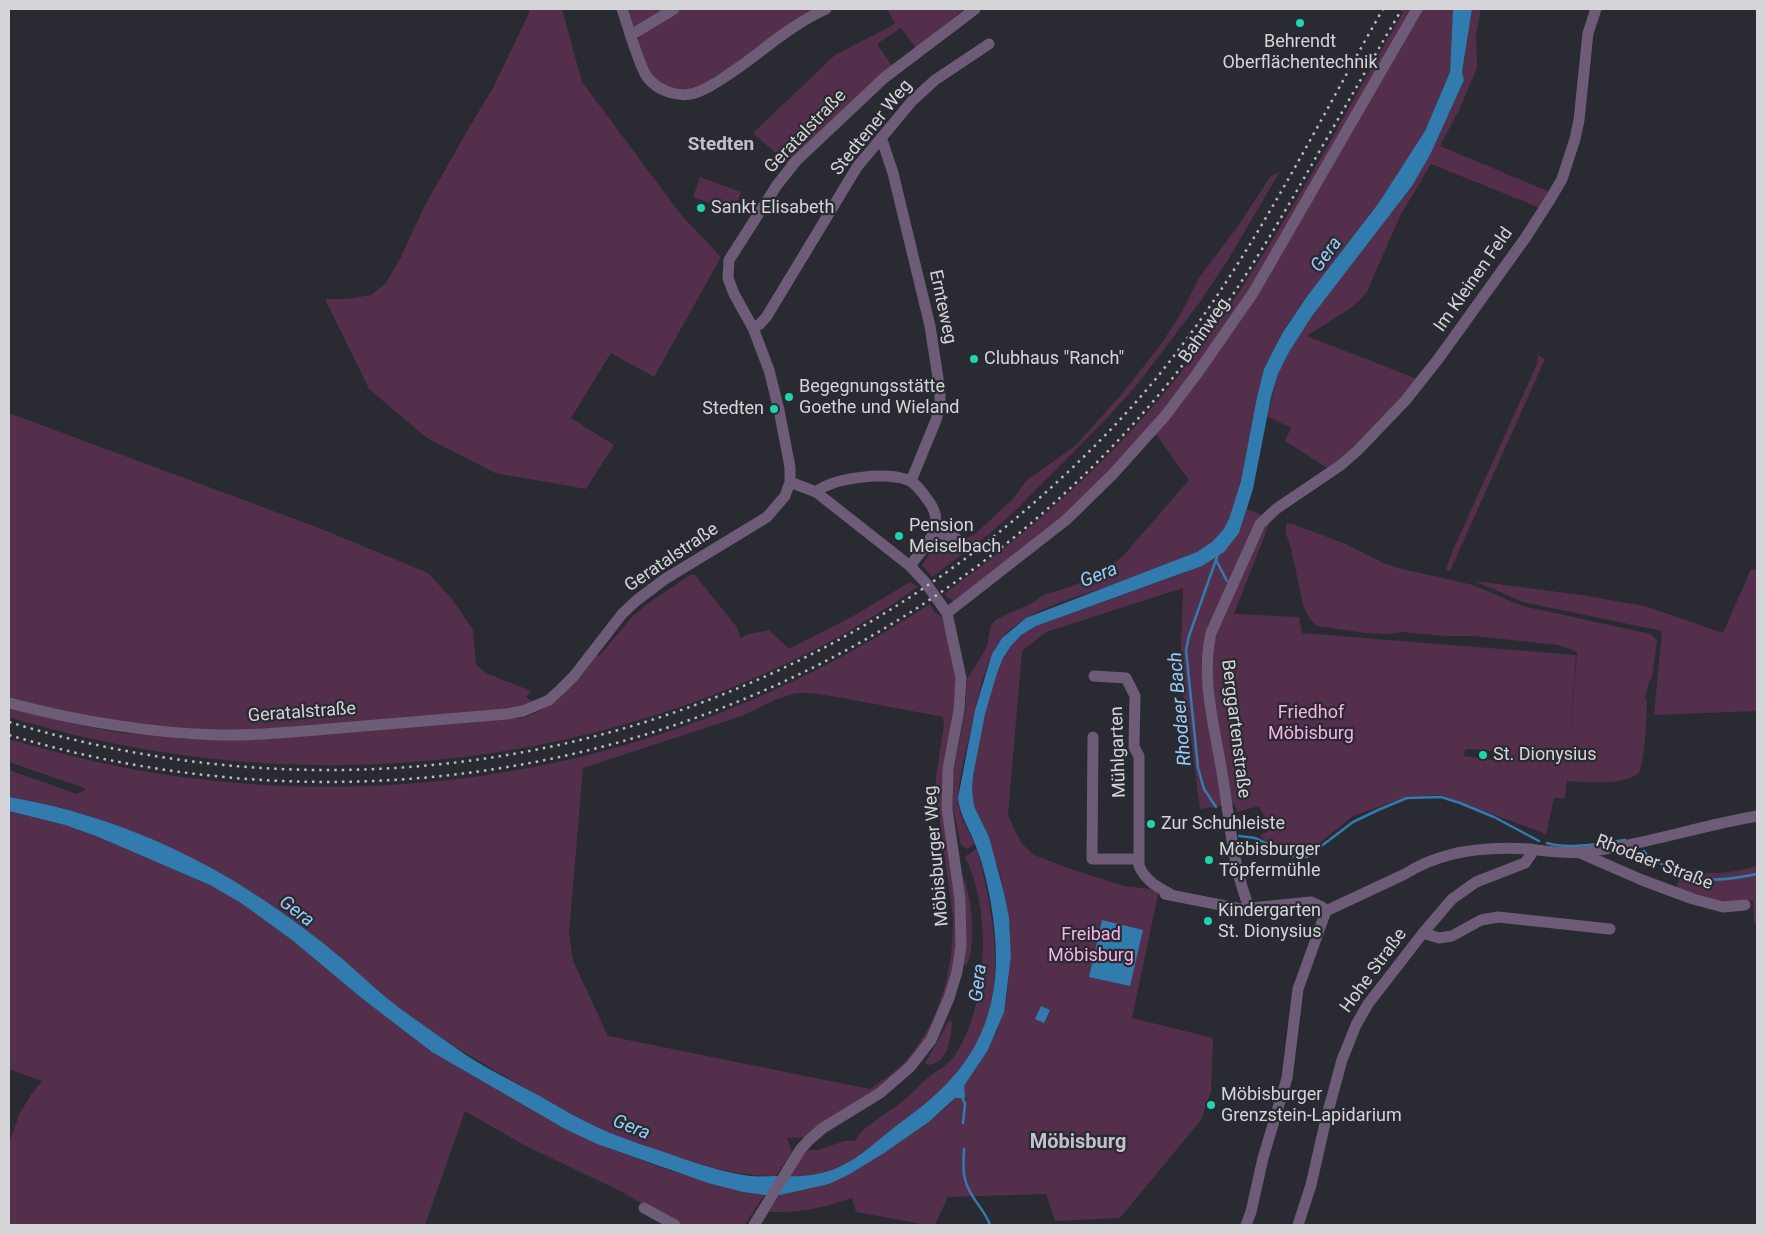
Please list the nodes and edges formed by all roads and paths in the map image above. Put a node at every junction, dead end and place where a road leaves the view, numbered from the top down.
1 (622, 9) edge
2 (674, 9) edge
3 (826, 9) edge
4 (975, 9) edge
5 (1417, 9) edge
6 (1596, 9) edge
7 (631, 35) junction
8 (989, 44) dead end
9 (882, 140) junction
10 (753, 328) junction
11 (911, 481) junction
12 (790, 482) junction
13 (816, 492) junction
14 (1276, 509) joint
15 (934, 532) junction
16 (956, 538) dead end
17 (910, 566) junction
18 (947, 613) junction
19 (1094, 676) dead end
20 (9, 704) edge
21 (1093, 737) dead end
22 (1757, 816) edge
23 (1534, 850) junction
24 (1580, 853) junction
25 (1138, 858) junction
26 (1745, 905) dead end
27 (1250, 910) junction
28 (1326, 912) junction
29 (1610, 930) dead end
30 (1423, 933) junction
31 (644, 1208) dead end
32 (1298, 1224) edge
33 (675, 1225) edge
34 (754, 1225) edge
35 (1246, 1225) edge

1 - 7 street
2 - 7 street
3 - 7 street
4 - 10 street, Geratalstraße
5 - 18 street, Bahnweg
6 - 14 street, Im Kleinen Feld
8 - 9 street, Stedtener Weg
9 - 10 street, Stedtener Weg
9 - 11 street, Ernteweg
10 - 12 street, Geratalstraße
11 - 13 street
11 - 15 street
12 - 13 street, Möbisburger Weg
12 - 20 street, Geratalstraße
13 - 17 street, Möbisburger Weg
14 - 27 street, Berggartenstraße
15 - 16 street
15 - 17 street
17 - 18 street, Möbisburger Weg
18 - 34 street, Möbisburger Weg
19 - 25 street, Mühlgarten
21 - 25 street, Mühlgarten
22 - 24 street, Rhodaer Straße
23 - 24 street, Rhodaer Straße
23 - 28 street, Rhodaer Straße
23 - 30 street, Hohe Straße
24 - 26 street, Rhodaer Straße
25 - 27 street, Mühlgarten
27 - 28 street, Mühlgarten
28 - 35 street
29 - 30 street
30 - 32 street, Hohe Straße
31 - 33 street

